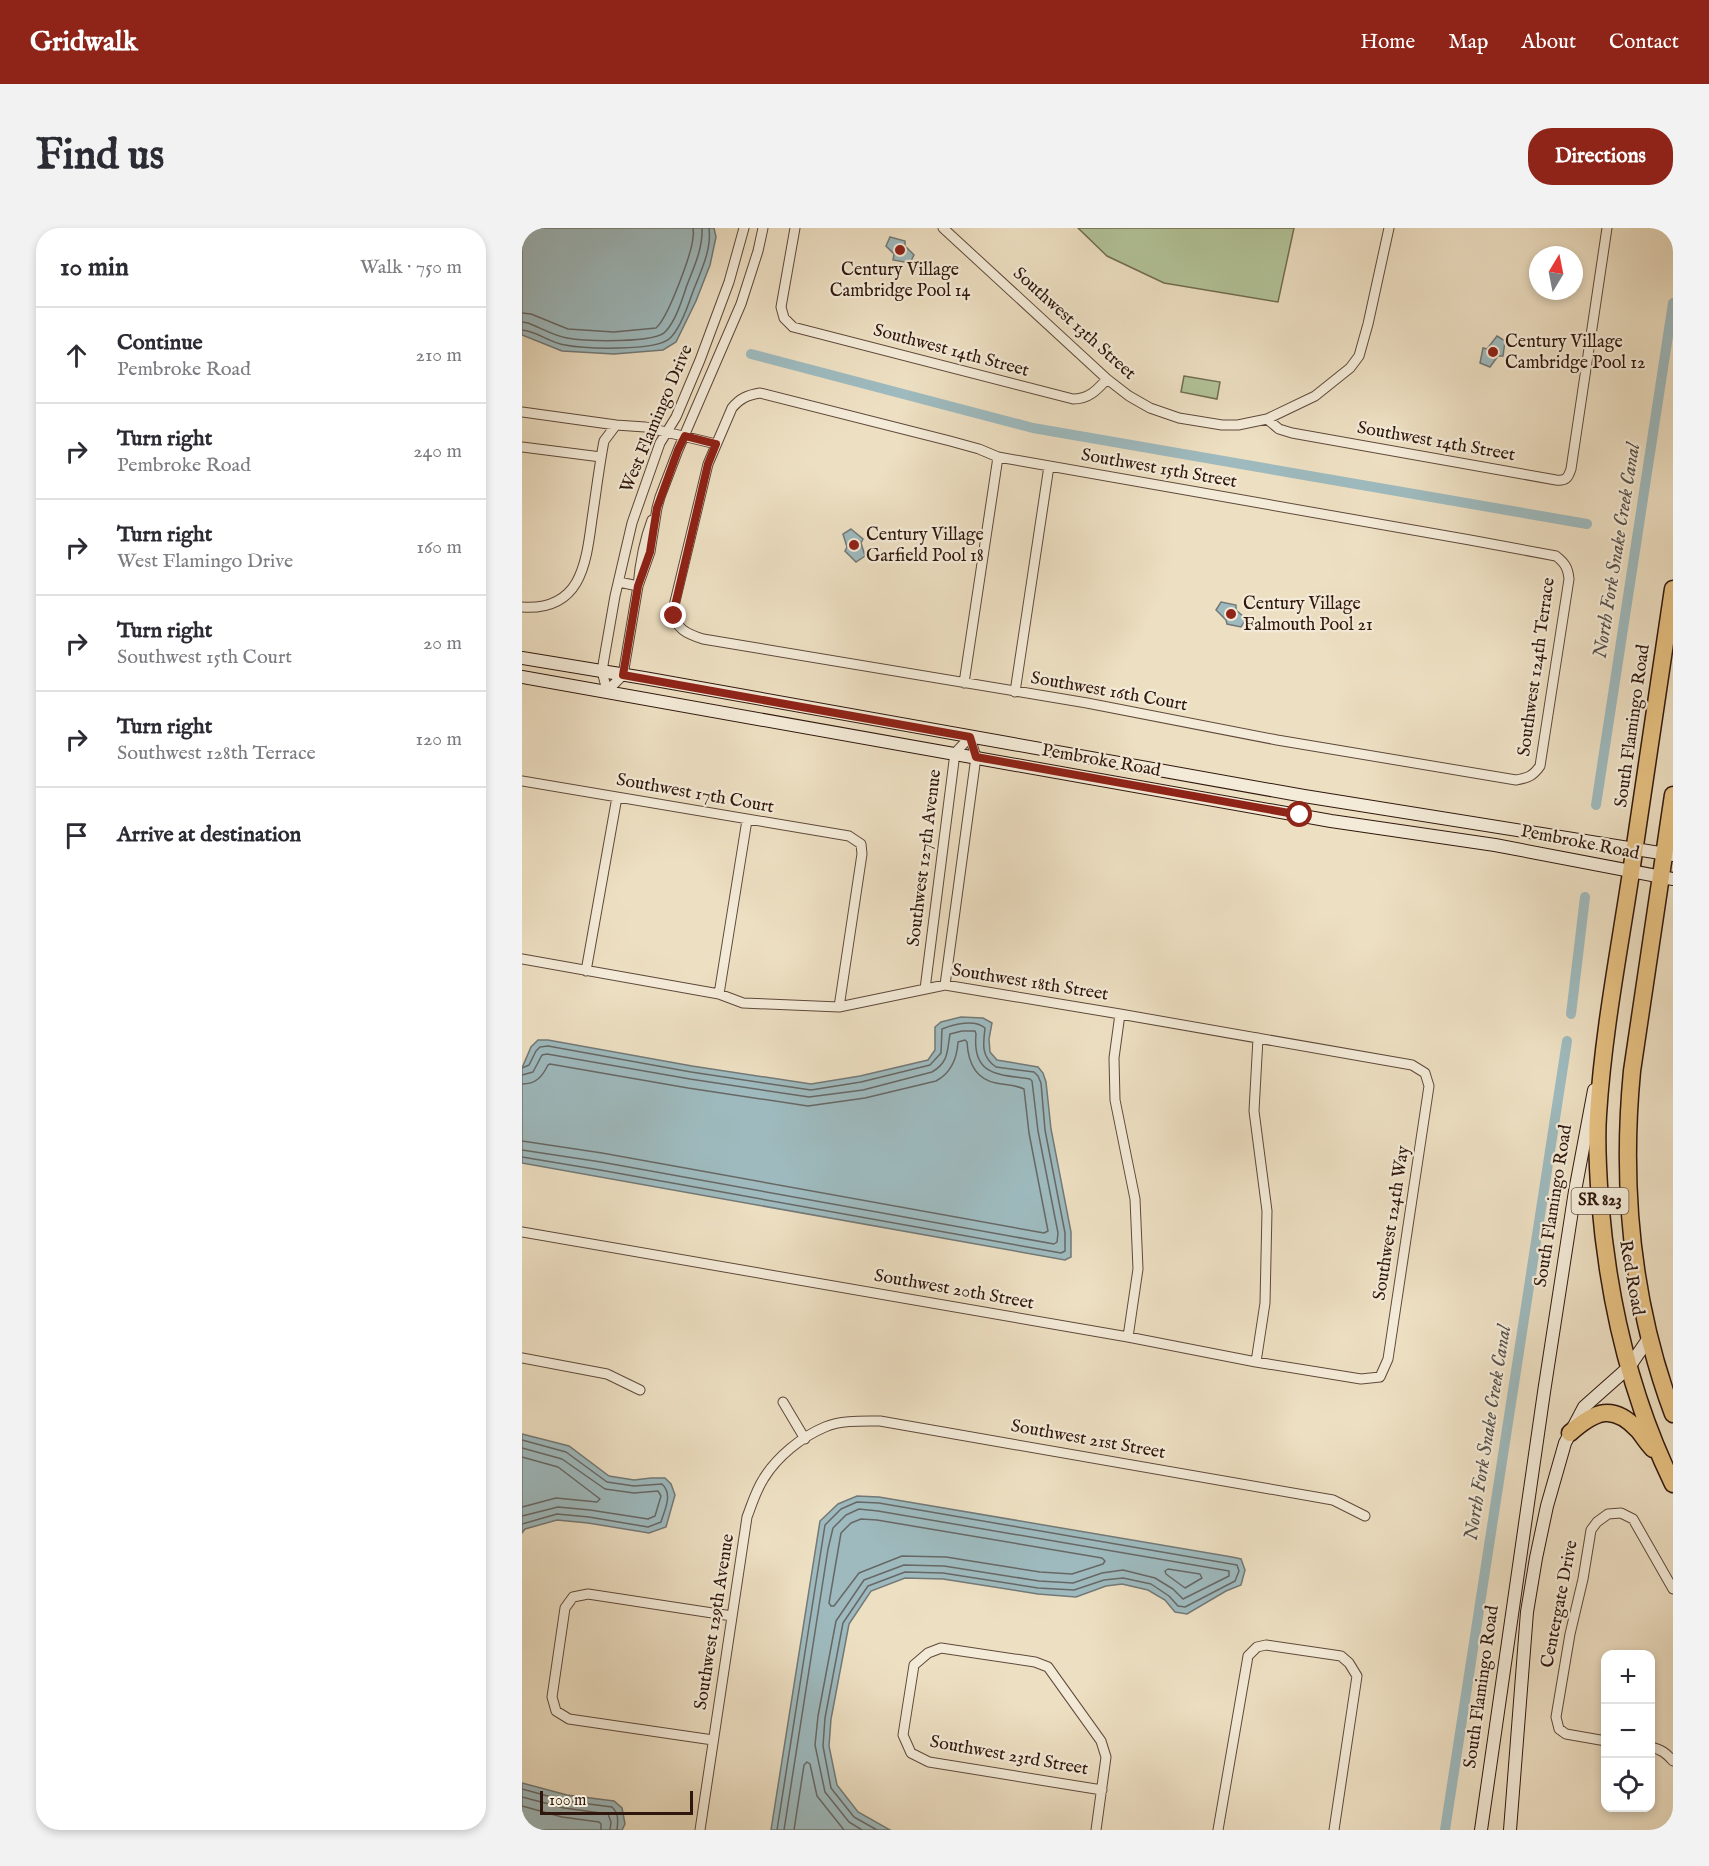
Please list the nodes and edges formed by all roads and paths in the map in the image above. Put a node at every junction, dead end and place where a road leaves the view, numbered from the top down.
1 (744, 228) edge
2 (763, 228) edge
3 (795, 228) edge
4 (943, 228) edge
5 (1389, 228) edge
6 (1607, 228) edge
7 (1107, 379) junction
8 (522, 412) edge
9 (1268, 418) junction
10 (616, 425) junction
11 (667, 432) junction
12 (685, 436) junction
13 (716, 444) junction
14 (522, 447) edge
15 (601, 457) junction
16 (998, 457) junction
17 (1049, 466) junction
18 (657, 508) junction
19 (628, 539) junction
20 (645, 542) junction
21 (1565, 563) joint
22 (618, 582) junction
23 (638, 586) junction
24 (1673, 589) edge
25 (526, 608) edge
26 (522, 658) edge
27 (602, 671) junction
28 (623, 675) junction
29 (522, 677) edge
30 (964, 683) junction
31 (608, 691) junction
32 (1015, 692) junction
33 (970, 737) junction
34 (955, 753) junction
35 (976, 757) junction
36 (1534, 774) joint
37 (522, 781) edge
38 (1240, 785) junction
39 (1673, 795) edge
40 (617, 797) junction
41 (1236, 804) junction
42 (747, 820) junction
43 (1635, 848) junction
44 (1668, 854) edge
45 (1632, 872) junction
46 (1667, 878) edge
47 (522, 960) edge
48 (586, 971) junction
49 (945, 985) junction
50 (925, 989) junction
51 (719, 994) junction
52 (839, 1007) junction
53 (1120, 1014) junction
54 (1606, 1034) junction
55 (1258, 1038) junction
56 (1425, 1073) joint
57 (522, 1232) edge
58 (1128, 1337) junction
59 (1649, 1338) junction
60 (522, 1358) edge
61 (1256, 1362) junction
62 (1629, 1367) junction
63 (1380, 1377) joint
64 (640, 1390) dead end
65 (783, 1402) dead end
66 (1673, 1414) edge
67 (1570, 1433) junction
68 (805, 1439) junction
69 (1661, 1457) junction
70 (1673, 1484) edge
71 (1365, 1516) dead end
72 (1673, 1589) edge
73 (732, 1616) junction
74 (713, 1740) junction
75 (1601, 1740) edge
76 (1655, 1748) edge
77 (1673, 1761) edge
78 (1102, 1790) junction
79 (700, 1830) edge
80 (1096, 1830) edge
81 (1218, 1830) edge
82 (1334, 1830) edge
83 (1481, 1830) edge
84 (1510, 1830) edge

1 - 11 street, West Flamingo Drive
2 - 12 street, West Flamingo Drive
3 - 7 street, Southwest 14th Street
4 - 7 street, Southwest 13th Street
5 - 9 street, Southwest 13th Street
6 - 9 street, Southwest 14th Street
7 - 9 street, Southwest 13th Street
8 - 10 street
10 - 11 street
10 - 15 street
11 - 12 street
11 - 19 street, West Flamingo Drive
12 - 13 street
12 - 18 street, West Flamingo Drive
13 - 16 street, Southwest 15th Street
13 - 30 street, Southwest 16th Court
14 - 15 street
15 - 25 street
16 - 17 street, Southwest 15th Street
16 - 30 street
17 - 21 street, Southwest 15th Street
17 - 32 street
18 - 20 street, West Flamingo Drive
18 - 23 street, West Flamingo Drive
19 - 20 street
19 - 22 street, West Flamingo Drive
20 - 23 street, West Flamingo Drive
21 - 36 street, Southwest 124th Terrace
22 - 23 street
22 - 27 street, West Flamingo Drive
23 - 28 street, West Flamingo Drive
24 - 43 highway, South Flamingo Road / SR 823
26 - 27 main road, Pembroke Road
27 - 28 main road, Pembroke Road
27 - 31 street, West Flamingo Drive
28 - 31 street
28 - 33 main road, Pembroke Road
29 - 31 main road, Pembroke Road
30 - 32 street, Southwest 16th Court
31 - 34 main road, Pembroke Road
32 - 36 street, Southwest 16th Court
33 - 34 street, Southwest 127th Avenue
33 - 35 street, Southwest 127th Avenue
33 - 38 main road, Pembroke Road
34 - 35 main road, Pembroke Road
34 - 50 street, Southwest 127th Avenue
35 - 41 main road, Pembroke Road
35 - 49 street, Southwest 127th Avenue
37 - 40 street, Southwest 17th Court
38 - 41 main road
38 - 43 main road, Pembroke Road
39 - 44 highway, SR 823
40 - 42 street, Southwest 17th Court
40 - 48 street
41 - 45 main road, Pembroke Road
42 - 51 street
42 - 52 street, Southwest 17th Court
43 - 44 main road, Pembroke Road
43 - 45 highway, South Flamingo Road / SR 823
44 - 46 highway, SR 823
45 - 46 main road, Pembroke Road
45 - 54 highway, South Flamingo Road / SR 823
46 - 59 highway, Red Road / SR 823
47 - 48 street, Southwest 18th Street
48 - 51 street, Southwest 18th Street
49 - 50 street, Southwest 18th Street
49 - 53 street, Southwest 18th Street
50 - 52 street, Southwest 18th Street
51 - 52 street, Southwest 18th Street
53 - 55 street, Southwest 18th Street
53 - 58 street
54 - 62 highway, Red Road / SR 823
54 - 83 main road, South Flamingo Road
55 - 56 street, Southwest 18th Street
55 - 61 street
56 - 63 street, Southwest 124th Way
57 - 58 street, Southwest 20th Street
58 - 61 street, Southwest 20th Street
59 - 62 main road, South Flamingo Road
59 - 66 highway, Red Road / SR 823
60 - 64 street
61 - 63 street, Southwest 20th Street
62 - 67 main road, South Flamingo Road
62 - 69 highway, Red Road / SR 823
65 - 68 street
67 - 69 highway
67 - 84 main road, South Flamingo Road
68 - 71 street, Southwest 21st Street
68 - 73 street, Southwest 129th Avenue
69 - 70 highway, Red Road / SR 823
72 - 75 street, Centergate Drive
73 - 74 street, Southwest 129th Avenue
73 - 74 street
74 - 79 street, Southwest 129th Avenue
76 - 77 street
78 - 78 street, Southwest 23rd Street
78 - 80 street
81 - 82 street

